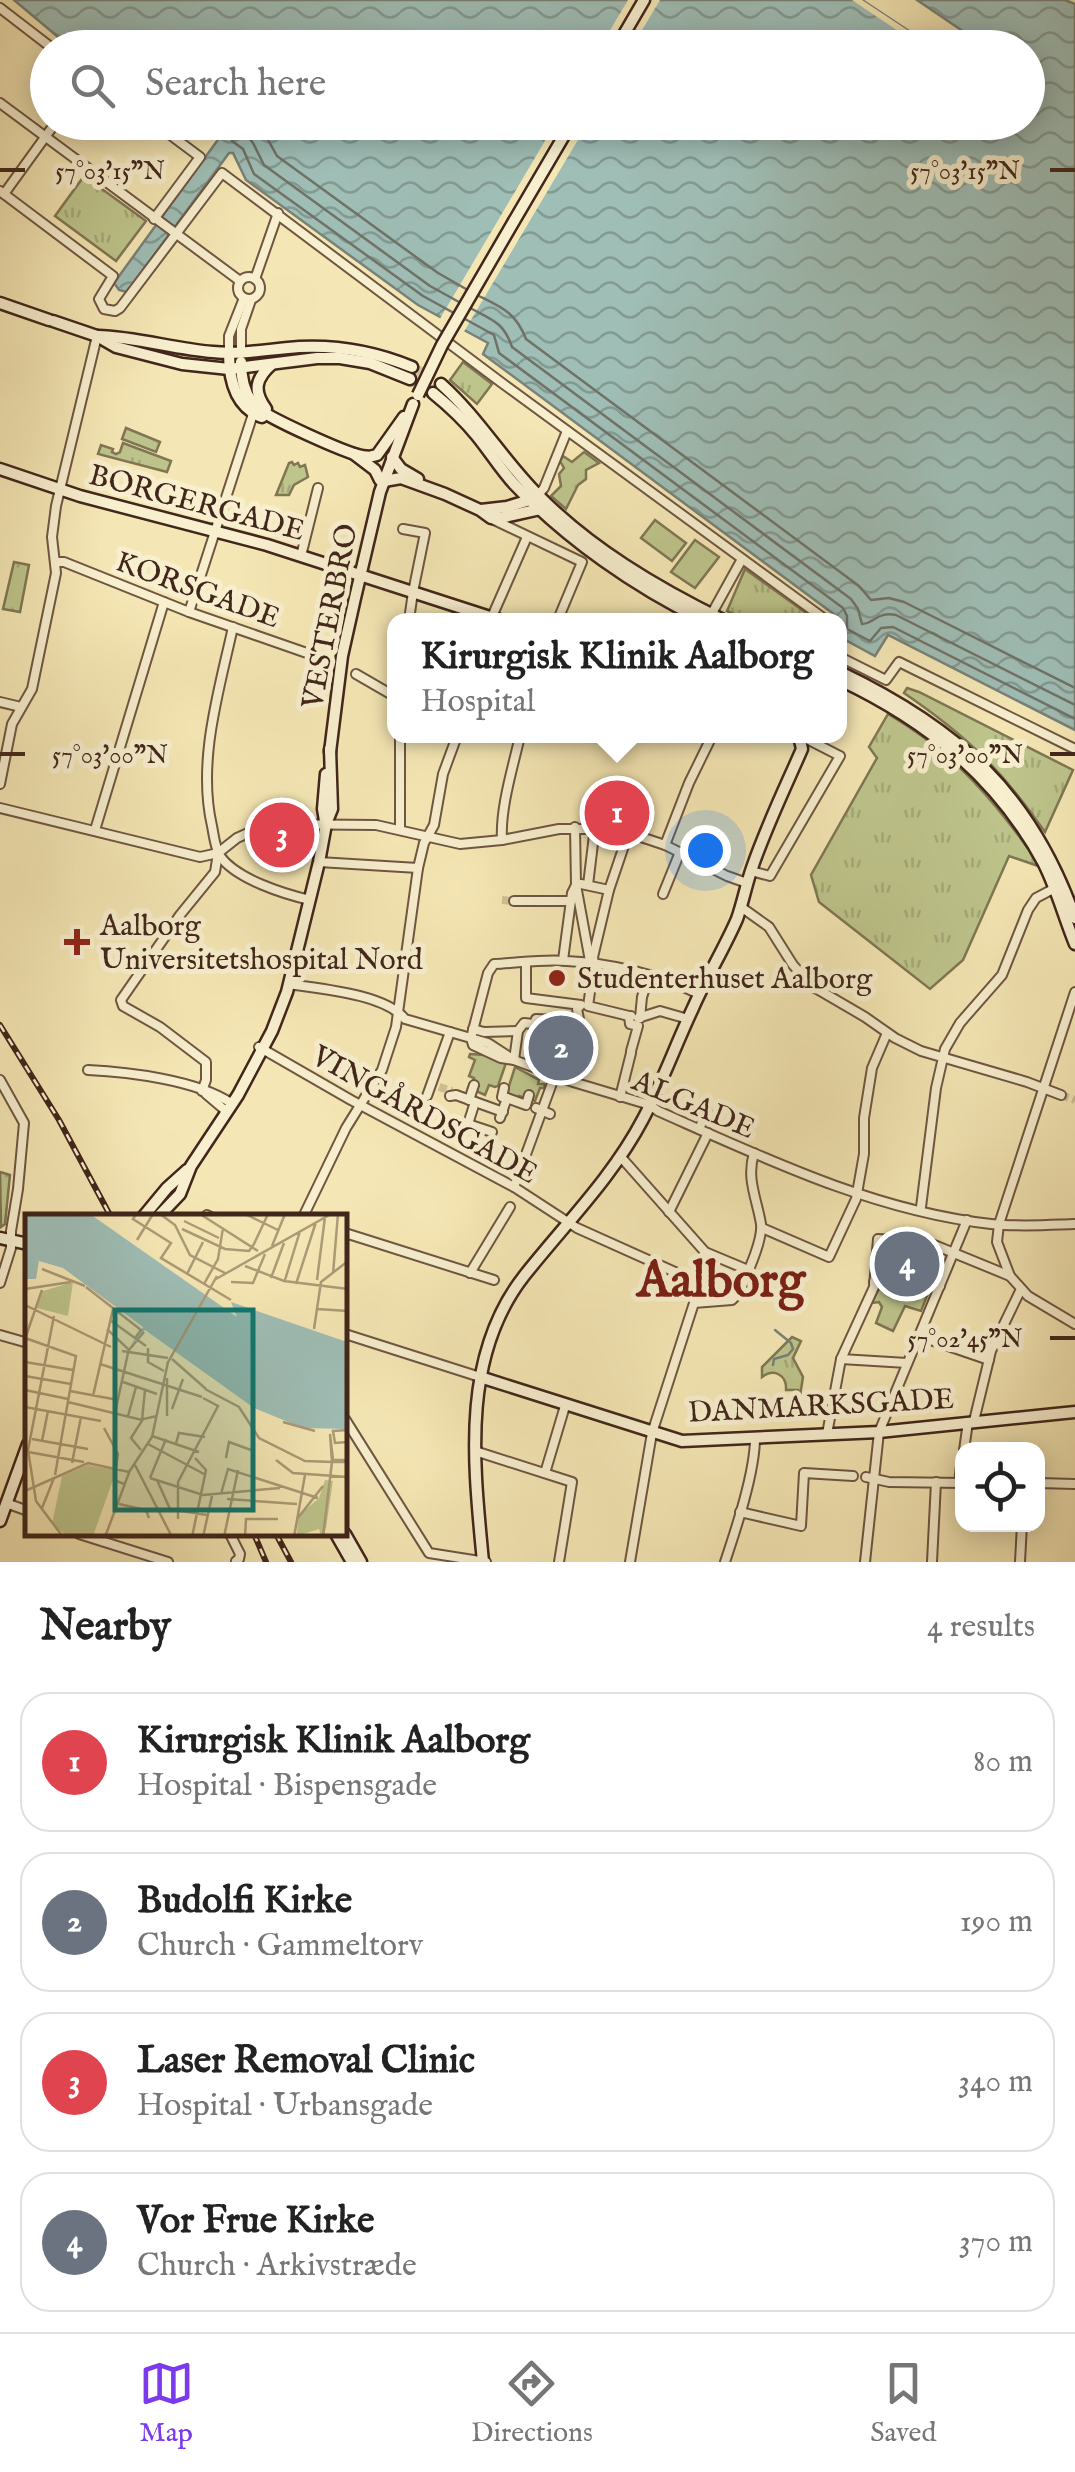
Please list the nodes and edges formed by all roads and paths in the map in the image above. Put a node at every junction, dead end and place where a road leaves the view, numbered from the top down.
1 (644, 0) edge
2 (0, 8) edge
3 (626, 30) edge
4 (30, 31) edge
5 (0, 103) edge
6 (30, 127) edge
7 (42, 140) edge
8 (47, 140) edge
9 (178, 140) edge
10 (562, 140) edge
11 (2, 193) edge
12 (278, 214) junction
13 (156, 220) junction
14 (175, 234) junction
15 (255, 279) junction
16 (240, 282) junction
17 (247, 299) junction
18 (0, 303) edge
19 (97, 336) junction
20 (235, 353) junction
21 (274, 362) junction
22 (235, 368) junction
23 (437, 388) tunnel mouth
24 (416, 399) junction
25 (253, 414) junction
26 (278, 420) junction
27 (567, 431) junction
28 (353, 454) junction
29 (392, 457) junction
30 (0, 469) edge
31 (382, 485) junction
32 (318, 488) dead end
33 (60, 490) junction
34 (445, 494) junction
35 (534, 497) junction
36 (540, 509) junction
37 (486, 514) junction
38 (403, 528) dead end
39 (217, 530) junction
40 (527, 536) junction
41 (301, 556) junction
42 (742, 559) junction
43 (56, 562) junction
44 (360, 575) junction
45 (413, 592) junction
46 (164, 602) junction
47 (189, 612) junction
48 (411, 613) edge
49 (476, 613) edge
50 (496, 613) edge
51 (561, 613) edge
52 (691, 613) edge
53 (696, 613) edge
54 (709, 613) edge
55 (816, 613) edge
56 (233, 627) junction
57 (324, 659) dead end
58 (847, 660) edge
59 (356, 674) dead end
60 (847, 676) edge
61 (847, 683) edge
62 (387, 692) edge
63 (877, 695) junction
64 (0, 702) edge
65 (21, 707) junction
66 (400, 743) edge
67 (454, 743) edge
68 (518, 743) edge
69 (708, 743) edge
70 (801, 743) edge
71 (814, 743) edge
72 (1075, 748) edge
73 (0, 784) edge
74 (0, 808) edge
75 (326, 824) junction
76 (575, 827) junction
77 (594, 827) junction
78 (400, 829) junction
79 (96, 830) junction
80 (629, 831) junction
81 (428, 835) junction
82 (502, 840) junction
83 (665, 845) junction
84 (680, 852) junction
85 (218, 853) junction
86 (576, 853) junction
87 (592, 853) junction
88 (319, 862) junction
89 (1048, 864) junction
90 (418, 868) junction
91 (749, 877) junction
92 (588, 885) junction
93 (576, 886) junction
94 (1054, 888) junction
95 (609, 890) junction
96 (662, 894) dead end
97 (514, 901) tunnel mouth
98 (571, 901) junction
99 (304, 907) junction
100 (741, 907) junction
101 (1075, 918) edge
102 (1075, 944) edge
103 (564, 960) junction
104 (526, 963) junction
105 (592, 964) junction
106 (649, 976) junction
107 (289, 984) junction
108 (1075, 992) edge
109 (699, 994) junction
110 (538, 1000) junction
111 (398, 1010) junction
112 (636, 1019) junction
113 (688, 1019) junction
114 (532, 1022) junction
115 (518, 1031) junction
116 (450, 1032) junction
117 (887, 1032) junction
118 (472, 1033) junction
119 (260, 1048) junction
120 (943, 1056) junction
121 (514, 1060) junction
122 (88, 1070) dead end
123 (554, 1075) junction
124 (0, 1080) edge
125 (474, 1085) dead end
126 (504, 1088) dead end
127 (1043, 1090) junction
128 (202, 1091) junction
129 (453, 1093) tunnel mouth
130 (427, 1096) dead end
131 (1061, 1096) tunnel mouth
132 (507, 1098) junction
133 (619, 1099) junction
134 (472, 1101) junction
135 (360, 1104) junction
136 (537, 1105) junction
137 (650, 1105) junction
138 (229, 1107) junction
139 (707, 1111) dead end
140 (704, 1131) junction
141 (492, 1132) dead end
142 (754, 1153) junction
143 (620, 1156) junction
144 (514, 1186) junction
145 (856, 1192) junction
146 (510, 1207) dead end
147 (921, 1207) dead end
148 (669, 1212) junction
149 (158, 1214) edge
150 (303, 1214) edge
151 (968, 1220) junction
152 (570, 1223) junction
153 (1002, 1224) junction
154 (1075, 1224) edge
155 (762, 1228) junction
156 (348, 1234) edge
157 (5, 1239) edge
158 (705, 1252) junction
159 (954, 1252) junction
160 (748, 1270) junction
161 (470, 1273) junction
162 (1010, 1276) junction
163 (494, 1280) dead end
164 (696, 1280) junction
165 (0, 1282) edge
166 (874, 1282) junction
167 (940, 1286) junction
168 (1021, 1289) junction
169 (694, 1303) junction
170 (1075, 1324) edge
171 (0, 1335) edge
172 (348, 1335) edge
173 (919, 1336) junction
174 (25, 1342) edge
175 (840, 1359) junction
176 (989, 1360) junction
177 (907, 1363) junction
178 (480, 1377) junction
179 (565, 1406) junction
180 (1075, 1412) edge
181 (971, 1422) junction
182 (348, 1424) edge
183 (879, 1432) junction
184 (652, 1433) junction
185 (828, 1434) junction
186 (755, 1438) junction
187 (966, 1442) edge
188 (474, 1450) junction
189 (25, 1452) edge
190 (544, 1472) junction
191 (853, 1476) dead end
192 (870, 1477) junction
193 (936, 1482) junction
194 (955, 1483) edge
195 (1045, 1484) edge
196 (1075, 1484) edge
197 (6, 1503) junction
198 (25, 1510) edge
199 (740, 1512) junction
200 (0, 1521) edge
201 (1022, 1532) edge
202 (89, 1537) edge
203 (232, 1537) edge
204 (338, 1537) edge
205 (347, 1537) edge
206 (168, 1562) edge
207 (236, 1562) edge
208 (352, 1562) edge
209 (362, 1562) edge
210 (484, 1562) edge
211 (559, 1562) edge
212 (630, 1562) edge
213 (725, 1562) edge
214 (865, 1562) edge
215 (932, 1562) edge
216 (1020, 1562) edge

1 - 3 street
2 - 4 street
5 - 6 street
7 - 11 street
8 - 13 street
9 - 13 street
10 - 24 street, bridge
11 - 14 street
12 - 14 street
12 - 15 street
12 - 27 street
13 - 14 street
14 - 16 street
15 - 16 street
15 - 17 street
16 - 17 street
17 - 20 street
18 - 19 street
19 - 20 street
19 - 22 street
19 - 33 street
20 - 21 street
20 - 22 street
21 - 22 street
21 - 26 street
22 - 25 street
22 - 26 street
23 - 35 street
24 - 28 street
24 - 29 street, VESTERBRO
24 - 31 street, VESTERBRO
25 - 26 street
25 - 39 street
26 - 28 street
27 - 35 street
27 - 42 street
28 - 31 street
29 - 31 street, VESTERBRO
29 - 34 street
30 - 33 street, BORGERGADE
31 - 34 street
31 - 44 street, VESTERBRO
32 - 41 street
33 - 39 street, BORGERGADE
33 - 43 street
34 - 37 street
35 - 36 street
35 - 37 street
35 - 53 street
36 - 37 street
36 - 52 street
37 - 40 street
38 - 45 street
39 - 41 street, BORGERGADE
39 - 47 street
40 - 50 street
40 - 51 street
41 - 44 street, BORGERGADE
42 - 54 street
42 - 55 street
43 - 46 street, KORSGADE
43 - 65 street
44 - 45 street, BORGERGADE
44 - 75 street, VESTERBRO
45 - 48 street
45 - 49 street, BORGERGADE
46 - 47 street, KORSGADE
46 - 79 street
47 - 56 street, KORSGADE
56 - 57 street, KORSGADE
56 - 85 street
58 - 72 street
59 - 62 street
60 - 63 street
61 - 63 street
63 - 89 street
64 - 65 street
65 - 73 street
66 - 78 street
67 - 81 street
68 - 82 street
69 - 83 street
70 - 91 street
71 - 91 street
74 - 79 street
75 - 78 street
75 - 85 street
75 - 88 street, VESTERBRO
76 - 77 street
76 - 82 street
76 - 86 street
77 - 80 street
77 - 87 street
78 - 81 street
79 - 85 street
80 - 83 street
80 - 95 street
81 - 82 street
81 - 90 street
83 - 84 street
84 - 91 street
84 - 96 street
85 - 99 street
85 - 128 street
86 - 87 street
86 - 93 street
87 - 92 street
88 - 90 street
88 - 99 street, VESTERBRO
89 - 94 street
89 - 101 street
90 - 111 street
91 - 100 street
92 - 93 street
92 - 95 street
93 - 98 street
93 - 105 street
94 - 102 street
94 - 120 street
95 - 105 street
97 - 98 street
98 - 103 street
99 - 107 street, VESTERBRO
100 - 109 street
100 - 117 street
103 - 104 street
103 - 105 street
104 - 110 street
104 - 118 street
105 - 106 street
105 - 112 street
106 - 109 street
106 - 112 street
107 - 111 street, ALGADE
107 - 119 street, VESTERBRO
108 - 127 street
109 - 113 street
110 - 114 street
110 - 114 street
111 - 116 street, ALGADE
111 - 135 street
112 - 113 street
112 - 133 street
113 - 137 street
114 - 115 street
115 - 118 street, ALGADE
115 - 121 street
116 - 118 street, ALGADE
116 - 130 street
117 - 120 street
117 - 145 street
118 - 121 street, ALGADE
119 - 135 street, VINGÅRDSGADE
119 - 138 street, VESTERBRO
120 - 127 street
120 - 147 street
121 - 123 street, ALGADE
122 - 128 street
123 - 133 street, ALGADE
123 - 136 street
124 - 157 street
125 - 134 street
126 - 132 street
127 - 131 street
127 - 153 street
128 - 138 street
129 - 134 street
132 - 134 street
132 - 136 street
133 - 137 street, ALGADE
134 - 141 street
135 - 144 street, VINGÅRDSGADE
135 - 150 street
136 - 144 street
137 - 140 street, ALGADE
137 - 143 street
138 - 149 street, VESTERBRO
139 - 140 street
140 - 142 street, ALGADE
140 - 148 street
142 - 145 street, ALGADE
142 - 155 street
143 - 148 street
143 - 152 street
144 - 152 street, VINGÅRDSGADE
145 - 151 street, ALGADE
145 - 155 street
146 - 161 street
148 - 158 street
151 - 153 street, ALGADE
151 - 159 street
152 - 164 street, VINGÅRDSGADE
152 - 178 street
153 - 154 street, ALGADE
153 - 162 street
155 - 160 street
156 - 161 street
157 - 165 street
158 - 160 street
158 - 164 street
159 - 162 street
159 - 166 street
159 - 167 street
160 - 169 street
161 - 163 street
162 - 168 street
164 - 169 street
166 - 167 street
166 - 175 street
167 - 173 street
168 - 170 street
168 - 176 street
169 - 184 street
171 - 174 street
172 - 178 street, DANMARKSGADE
173 - 176 street
173 - 177 street
175 - 177 street
175 - 185 street
176 - 181 street
177 - 183 street
178 - 179 street, DANMARKSGADE
178 - 188 street
179 - 184 street, DANMARKSGADE
179 - 190 street
180 - 181 street, DANMARKSGADE
181 - 183 street, DANMARKSGADE
181 - 187 street
182 - 210 street
183 - 185 street, DANMARKSGADE
183 - 192 street
184 - 186 street, DANMARKSGADE
184 - 212 street
185 - 186 street, DANMARKSGADE
186 - 199 street
188 - 190 street
188 - 210 street
189 - 197 street
190 - 211 street
191 - 199 street
192 - 193 street
192 - 214 street
193 - 194 street
193 - 215 street
195 - 196 street
197 - 198 street
197 - 200 street
199 - 213 street
201 - 216 street
202 - 206 street
203 - 207 street
204 - 208 street
205 - 209 street

